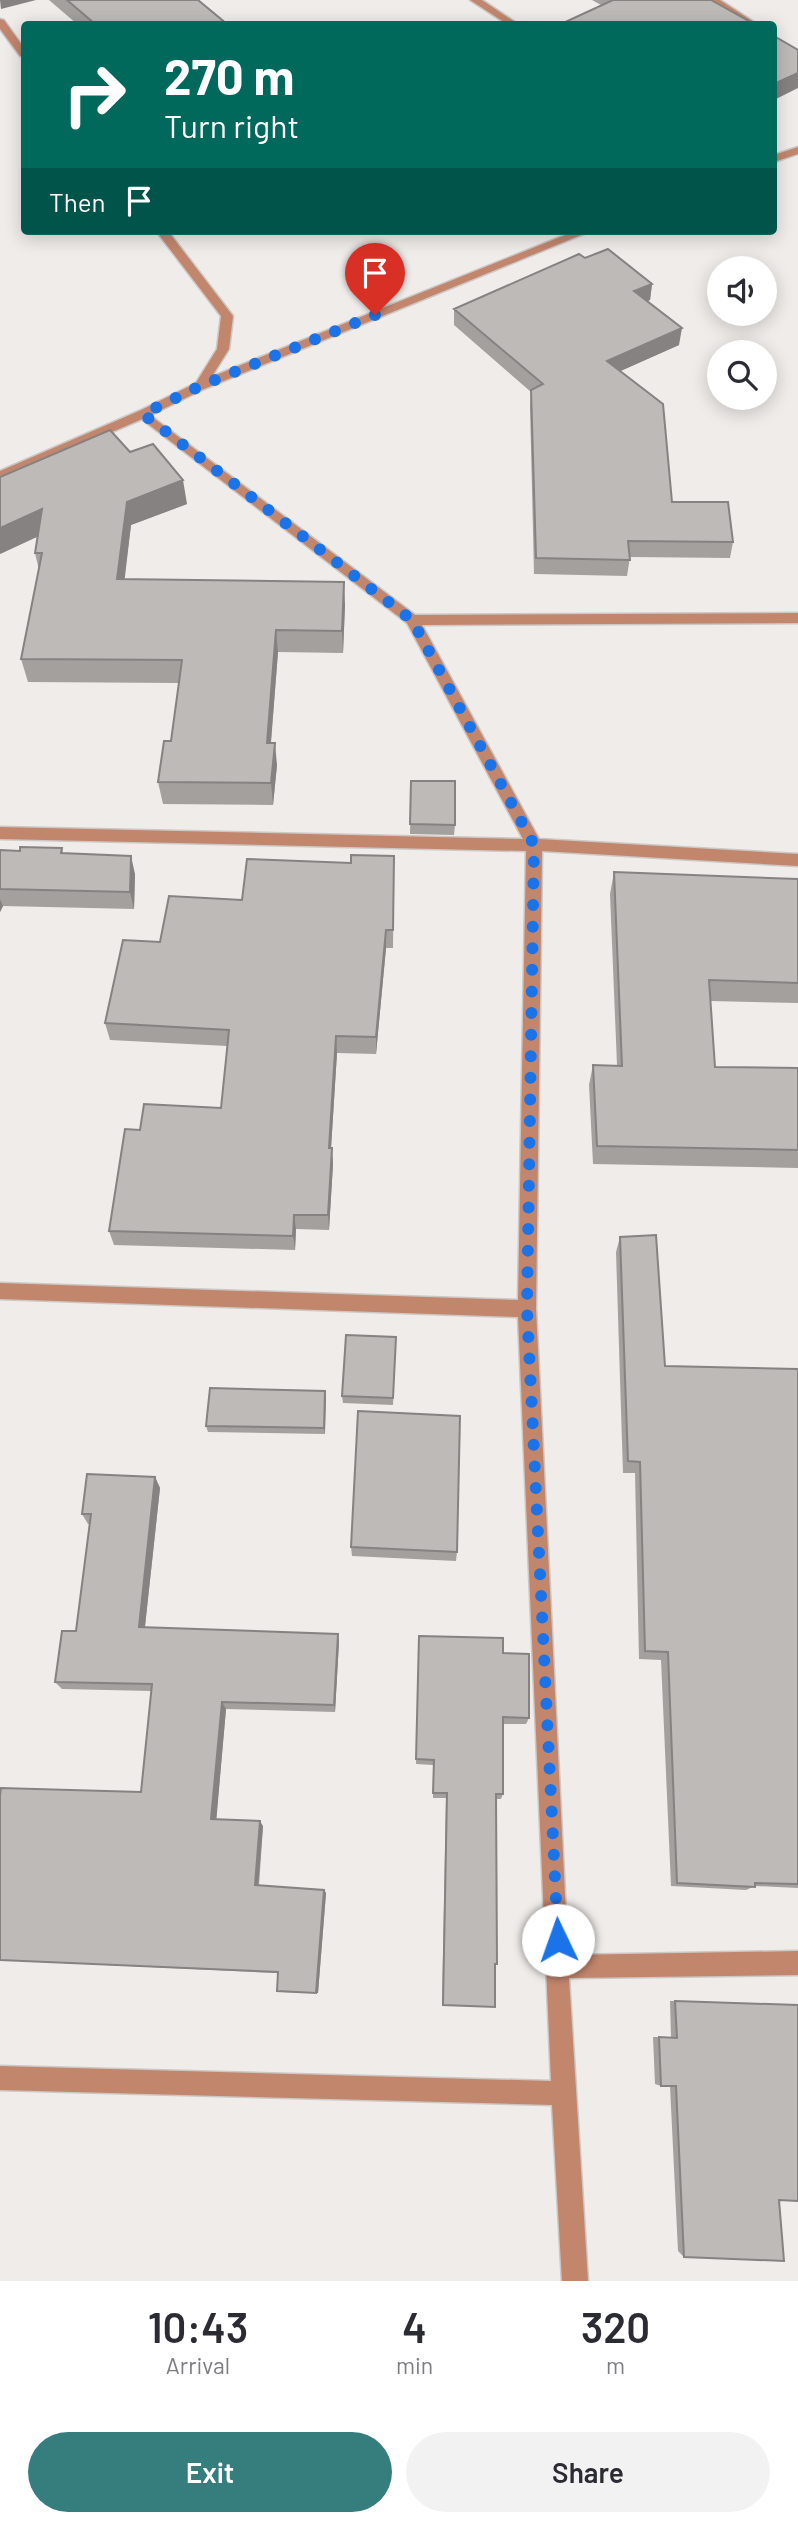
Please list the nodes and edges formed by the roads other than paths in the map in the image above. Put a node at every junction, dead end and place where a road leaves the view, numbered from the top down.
1 (475, 0) edge
2 (713, 0) edge
3 (508, 21) edge
4 (747, 21) edge
5 (0, 22) edge
6 (21, 50) edge
7 (798, 150) edge
8 (777, 158) edge
9 (165, 235) edge
10 (575, 235) edge
11 (200, 386) junction
12 (143, 414) junction
13 (0, 476) edge
14 (798, 618) edge
15 (412, 620) junction
16 (0, 833) edge
17 (534, 845) junction
18 (798, 860) edge
19 (0, 1291) edge
20 (527, 1309) junction
21 (798, 1964) edge
22 (559, 1968) junction
23 (0, 2078) edge
24 (563, 2093) junction
25 (575, 2281) edge

1 - 3 street
2 - 4 street
5 - 6 street
7 - 8 street
9 - 11 street
10 - 11 street
11 - 12 street
12 - 13 street
12 - 15 street
14 - 15 street
15 - 17 street
16 - 17 street
17 - 18 street
17 - 20 street
19 - 20 street
20 - 22 street
21 - 22 street
22 - 24 street
23 - 24 street
24 - 25 street

